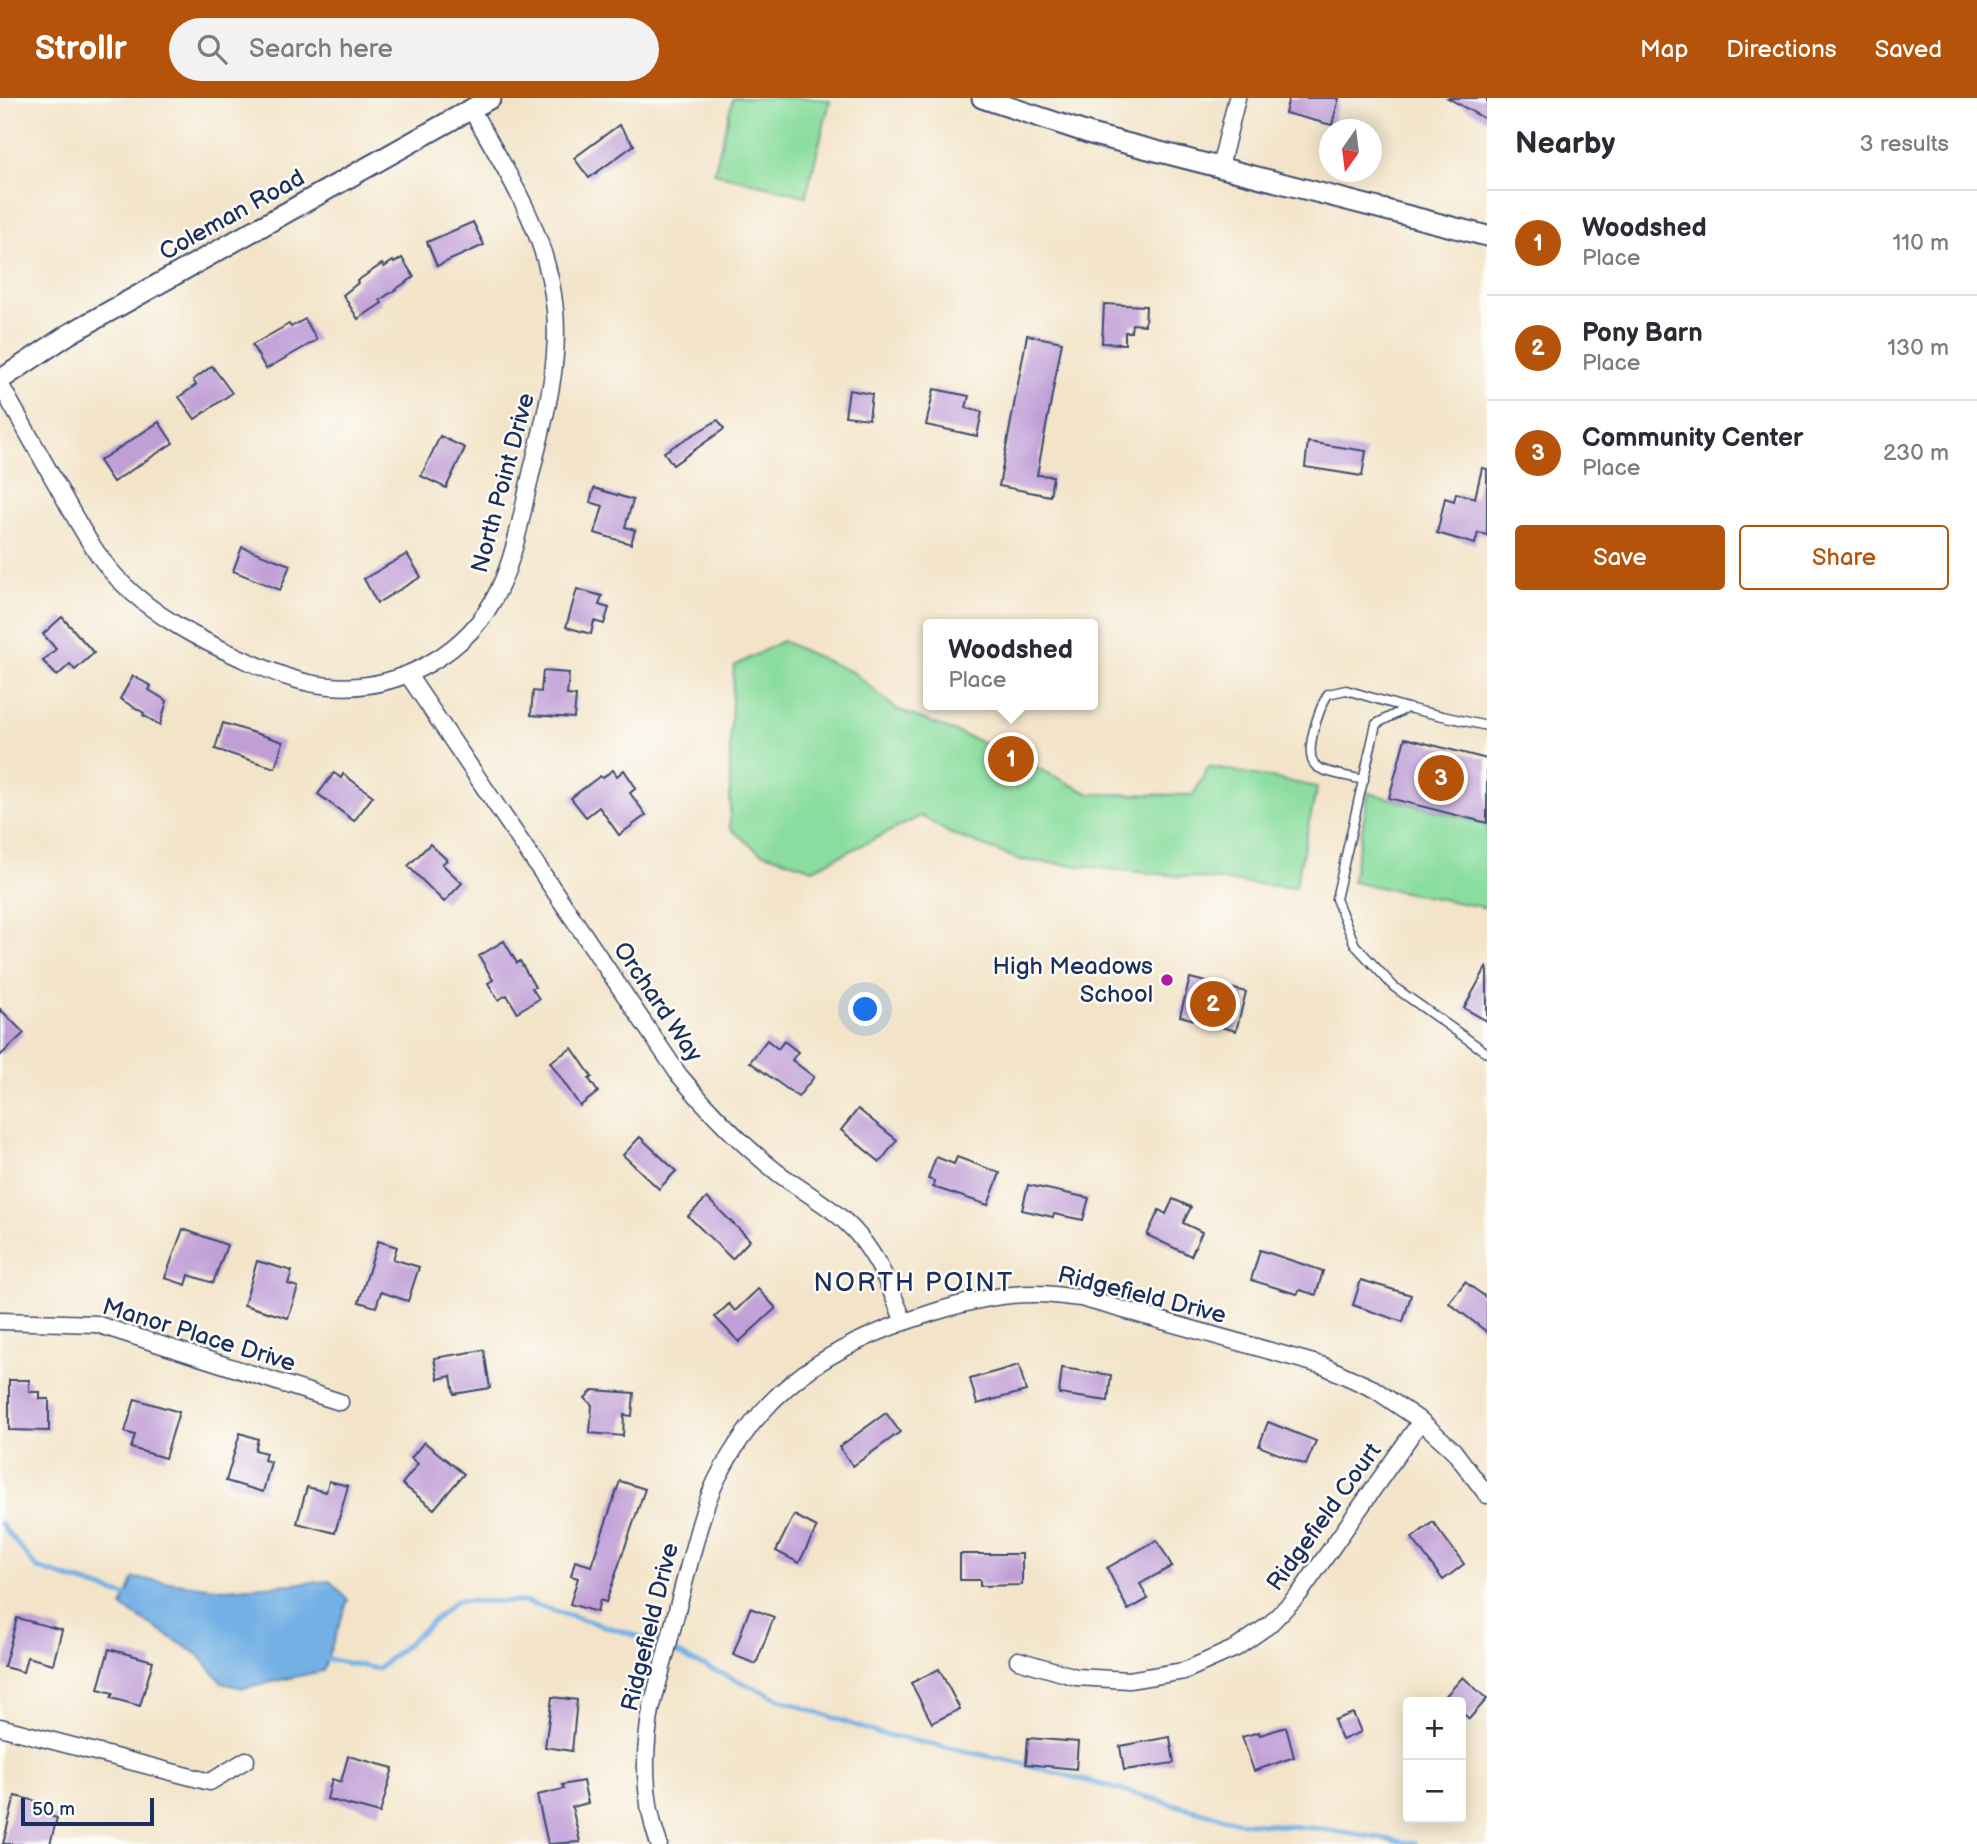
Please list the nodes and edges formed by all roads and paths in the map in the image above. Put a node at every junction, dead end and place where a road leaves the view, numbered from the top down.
1 (491, 98) edge
2 (982, 98) edge
3 (1237, 98) edge
4 (471, 109) junction
5 (1220, 167) junction
6 (1487, 236) edge
7 (0, 382) edge
8 (408, 675) junction
9 (1407, 708) junction
10 (1487, 726) edge
11 (1364, 780) junction
12 (1487, 1053) edge
13 (0, 1321) edge
14 (904, 1322) junction
15 (340, 1402) dead end
16 (1421, 1421) junction
17 (1487, 1495) edge
18 (1018, 1660) dead end
19 (0, 1727) edge
20 (246, 1760) dead end
21 (659, 1844) edge

1 - 4 street, Coleman Road
2 - 5 street
3 - 5 street
4 - 7 street, Coleman Road
4 - 8 street, North Point Drive
5 - 6 street
7 - 8 street, North Point Drive
8 - 14 street, Orchard Way
9 - 10 lane
9 - 11 lane
9 - 11 lane
11 - 12 lane
13 - 15 street, Manor Place Drive
14 - 16 street, Ridgefield Drive
14 - 21 street, Ridgefield Drive
16 - 17 street, Ridgefield Drive
16 - 18 street, Ridgefield Court
19 - 20 street

